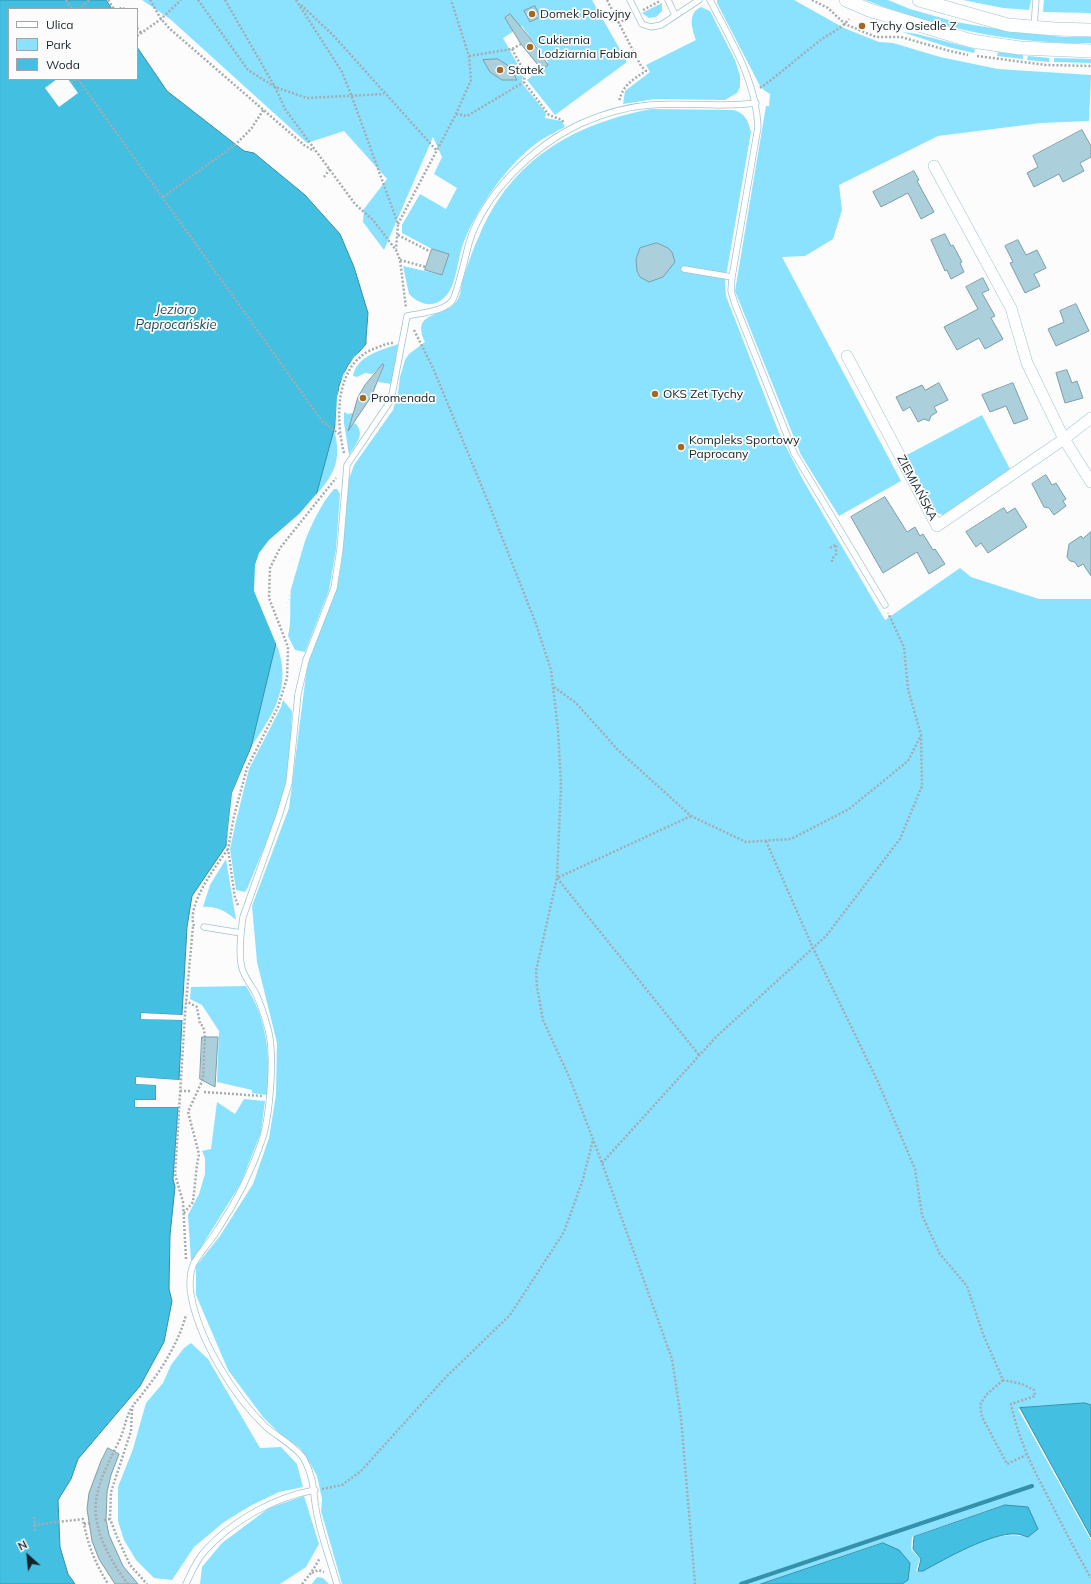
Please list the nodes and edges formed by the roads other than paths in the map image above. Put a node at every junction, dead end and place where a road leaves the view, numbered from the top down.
1 (630, 0) edge
2 (668, 0) edge
3 (698, 0) edge
4 (710, 0) edge
5 (846, 0) edge
6 (920, 0) edge
7 (1036, 0) edge
8 (675, 16) junction
9 (1034, 27) junction
10 (1091, 30) edge
11 (1091, 51) edge
12 (756, 103) junction
13 (934, 166) dead end
14 (684, 269) dead end
15 (732, 277) junction
16 (847, 356) dead end
17 (1091, 418) edge
18 (1064, 439) junction
19 (1091, 482) edge
20 (885, 605) road end
21 (204, 927) road end
22 (241, 933) junction
23 (315, 1490) junction
24 (186, 1584) edge
25 (337, 1584) edge

1 - 8 lane
2 - 8 lane
3 - 8 lane
4 - 12 lane
5 - 11 street
6 - 9 street
7 - 9 lane
9 - 10 street
12 - 15 lane
12 - 22 lane
13 - 18 street
14 - 15 lane
15 - 20 lane
16 - 18 street, ZIEMIAŃSKA
17 - 18 street, ZIEMIAŃSKA
18 - 19 street
21 - 22 lane
22 - 23 lane
23 - 24 lane
23 - 25 lane

